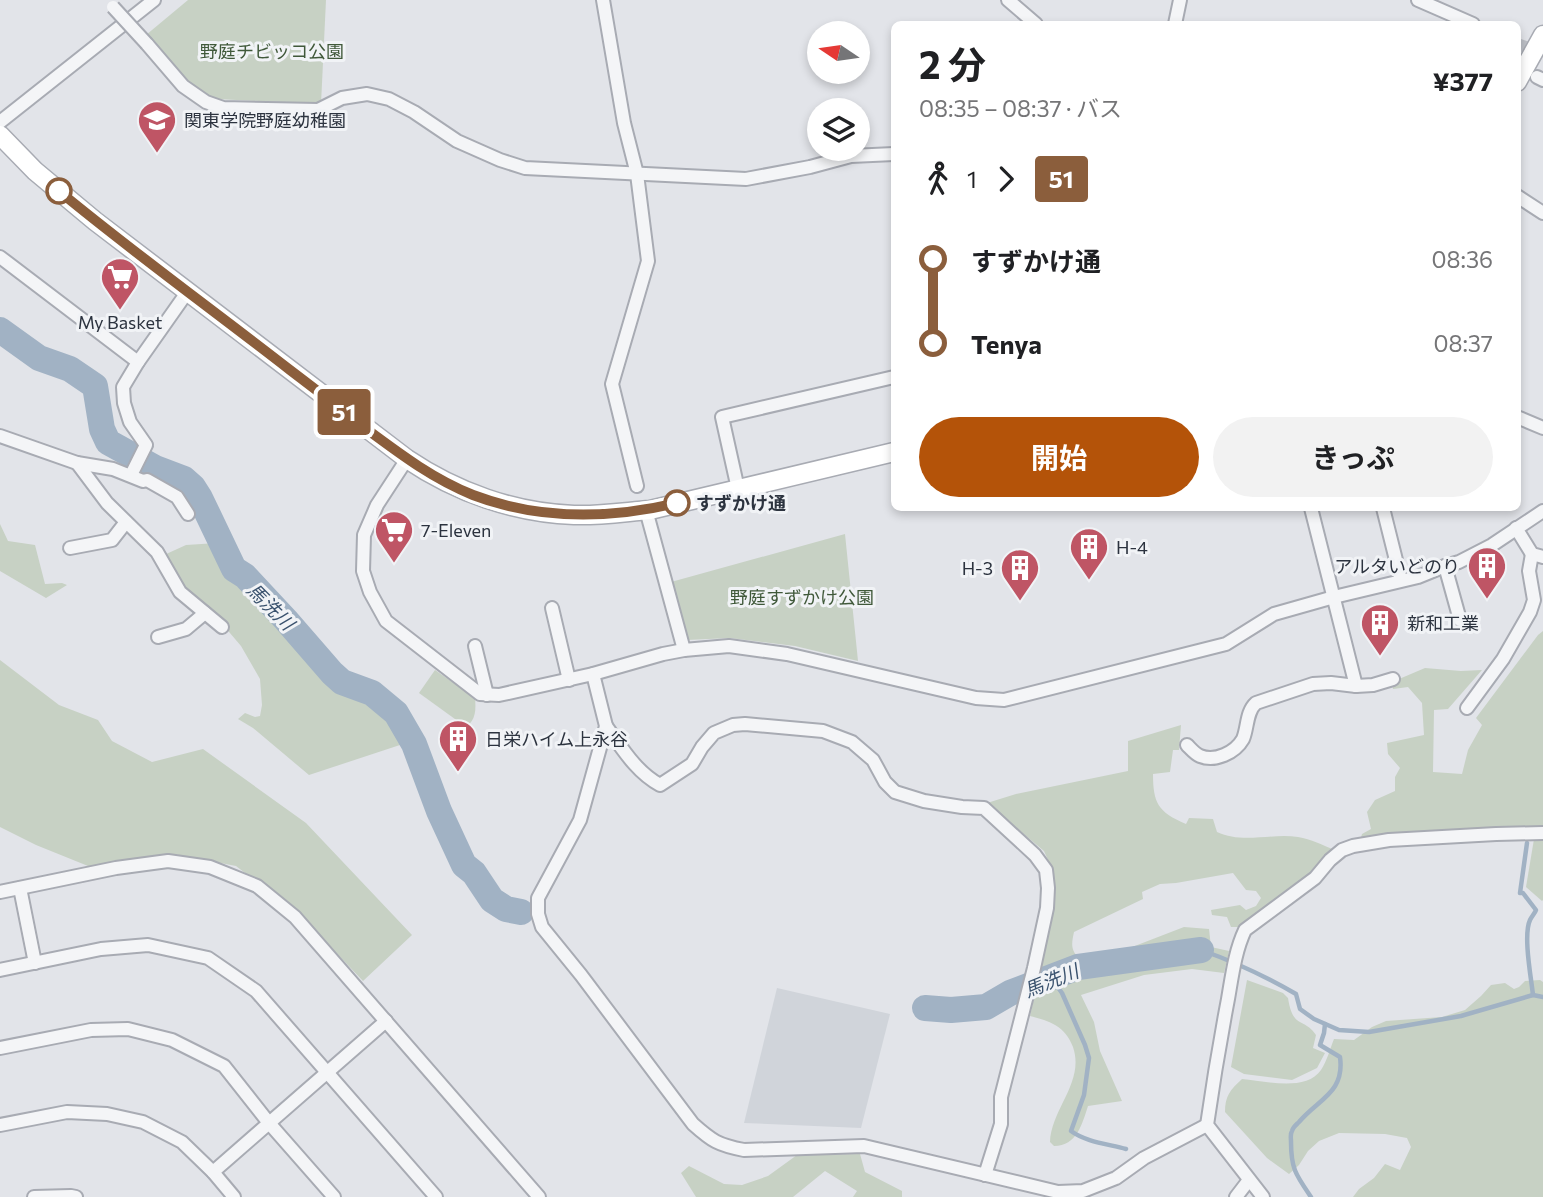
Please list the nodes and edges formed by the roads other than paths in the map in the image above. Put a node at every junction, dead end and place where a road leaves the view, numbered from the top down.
1 (153, 0) edge
2 (603, 0) edge
3 (1008, 0) edge
4 (1180, 0) edge
5 (1418, 0) edge
6 (110, 3) edge
7 (1032, 21) edge
8 (1176, 21) edge
9 (1466, 21) edge
10 (1543, 35) edge
11 (1521, 75) edge
12 (0, 122) edge
13 (0, 135) edge
14 (891, 154) edge
15 (637, 174) junction
16 (1521, 198) edge
17 (1543, 212) edge
18 (0, 257) edge
19 (188, 291) junction
20 (138, 362) junction
21 (891, 378) edge
22 (1521, 419) edge
23 (1543, 428) edge
24 (0, 436) edge
25 (891, 453) edge
26 (407, 459) junction
27 (77, 463) junction
28 (131, 475) junction
29 (638, 486) dead end
30 (738, 489) junction
31 (646, 510) junction
32 (1312, 511) edge
33 (1384, 511) edge
34 (1543, 511) edge
35 (188, 514) dead end
36 (126, 522) junction
37 (1516, 528) junction
38 (70, 548) dead end
39 (1538, 556) edge
40 (1445, 566) junction
41 (1401, 580) junction
42 (1334, 597) junction
43 (552, 608) dead end
44 (205, 613) junction
45 (1460, 620) dead end
46 (222, 627) dead end
47 (158, 637) dead end
48 (475, 646) dead end
49 (684, 650) junction
50 (593, 674) junction
51 (1393, 679) dead end
52 (569, 680) junction
53 (1356, 686) junction
54 (487, 695) junction
55 (1467, 708) dead end
56 (606, 726) junction
57 (1187, 746) dead end
58 (1543, 832) edge
59 (20, 888) junction
60 (0, 892) edge
61 (35, 963) junction
62 (0, 970) edge
63 (386, 1021) junction
64 (0, 1048) edge
65 (328, 1072) junction
66 (269, 1123) junction
67 (0, 1125) edge
68 (1207, 1125) junction
69 (213, 1172) junction
70 (985, 1175) junction
71 (1249, 1180) junction
72 (34, 1197) edge
73 (76, 1197) edge
74 (234, 1197) edge
75 (334, 1197) edge
76 (436, 1197) edge
77 (539, 1197) edge
78 (1236, 1197) edge
79 (1263, 1197) edge

1 - 12 street
2 - 15 street
3 - 7 street
4 - 8 street
5 - 9 street
6 - 15 street, bridge
10 - 11 street
13 - 19 street
14 - 15 street
15 - 29 street
16 - 17 street
18 - 20 street
19 - 20 street
19 - 26 street
20 - 28 street
21 - 30 street
22 - 23 street
24 - 27 street
25 - 30 street
26 - 31 street
26 - 54 street
27 - 28 street
27 - 36 street
28 - 35 street
30 - 31 street
31 - 49 street
32 - 42 street
33 - 41 street
34 - 37 street
36 - 38 street
36 - 44 street
37 - 39 street
37 - 40 street
39 - 55 street
40 - 41 street
40 - 45 street
41 - 42 street
42 - 49 street
42 - 53 street
43 - 52 street
44 - 46 street
44 - 47 street
48 - 54 street
49 - 50 street
50 - 52 street
50 - 56 street
51 - 53 street
52 - 54 street
53 - 57 street
56 - 70 street
56 - 70 street
58 - 68 street
59 - 60 street
59 - 61 street
59 - 63 street
61 - 62 street
61 - 65 street
63 - 65 street
63 - 77 street
64 - 66 street
65 - 66 street
65 - 76 street
66 - 69 street
66 - 75 street
67 - 69 street
68 - 70 street
68 - 71 street
69 - 74 street
71 - 78 street
71 - 79 street
72 - 73 street

